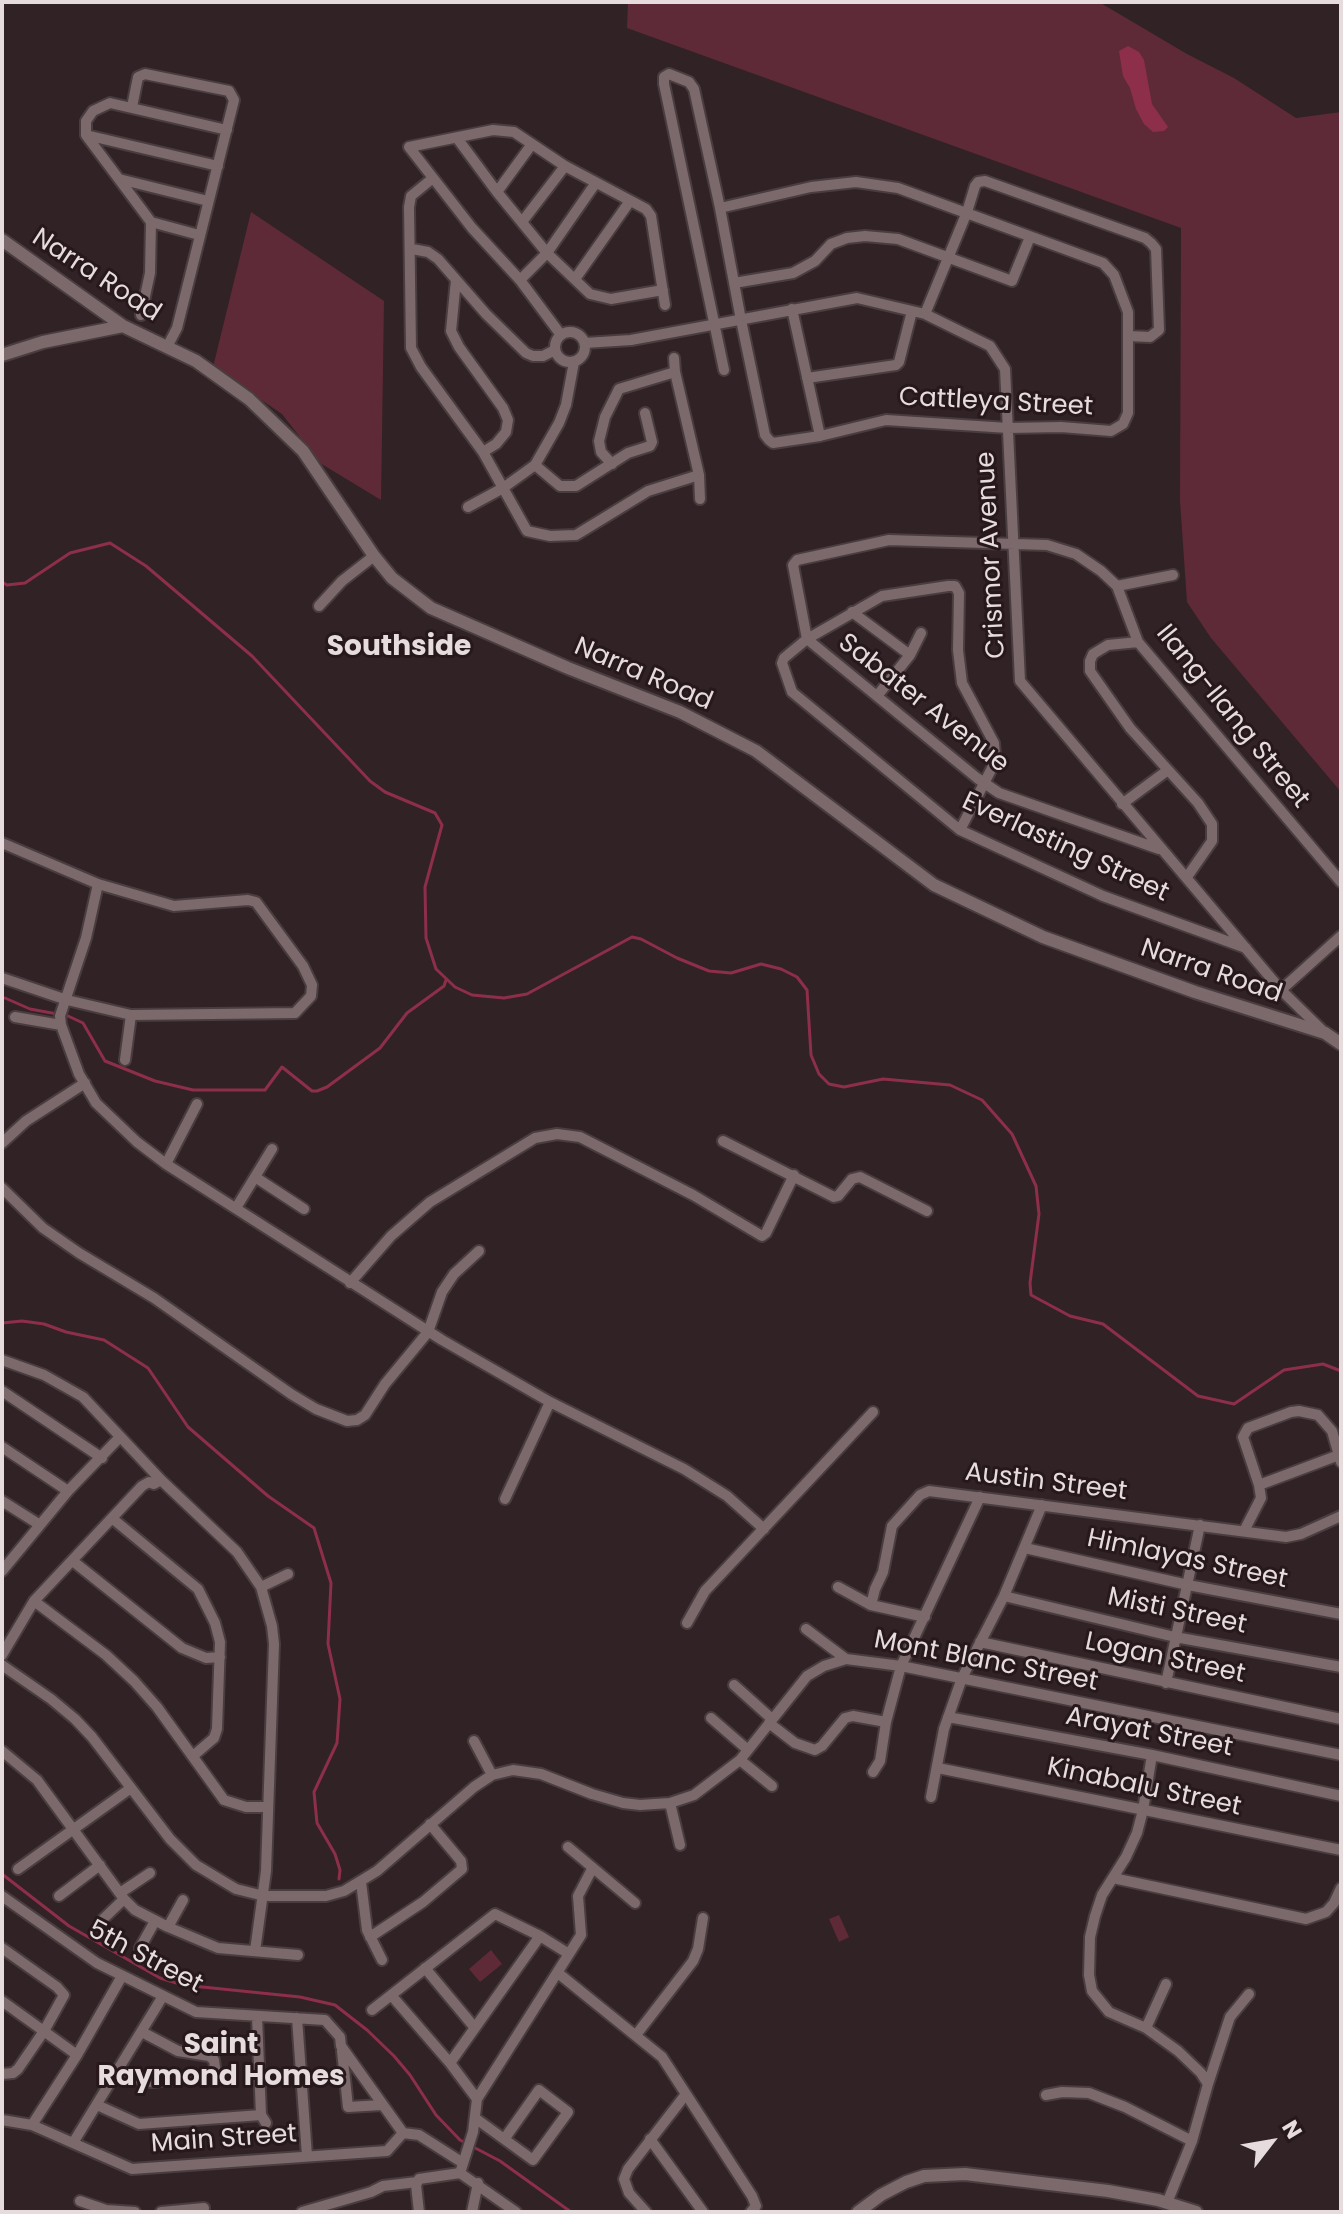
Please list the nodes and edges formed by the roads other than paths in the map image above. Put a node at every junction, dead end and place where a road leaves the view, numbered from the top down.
1 (132, 107) junction
2 (227, 130) junction
3 (86, 135) junction
4 (457, 138) junction
5 (532, 144) junction
6 (218, 166) junction
7 (565, 166) junction
8 (433, 178) junction
9 (119, 179) junction
10 (595, 184) junction
11 (497, 192) junction
12 (208, 201) junction
13 (630, 201) junction
14 (720, 208) junction
15 (967, 212) junction
16 (151, 222) junction
17 (522, 222) junction
18 (199, 235) junction
19 (1030, 237) junction
20 (2, 240) edge
21 (412, 249) junction
22 (547, 253) junction
23 (947, 257) junction
24 (575, 279) junction
25 (456, 280) junction
26 (520, 280) junction
27 (734, 283) junction
28 (663, 290) junction
29 (665, 305) dead end
30 (792, 309) junction
31 (912, 311) junction
32 (925, 314) junction
33 (141, 315) dead end
34 (741, 320) junction
35 (714, 325) junction
36 (123, 326) junction
37 (561, 335) junction
38 (1128, 336) junction
39 (585, 343) junction
40 (167, 347) junction
41 (555, 350) junction
42 (2, 355) edge
43 (674, 358) dead end
44 (574, 362) junction
45 (724, 370) dead end
46 (675, 372) junction
47 (807, 378) junction
48 (645, 413) dead end
49 (1008, 428) junction
50 (820, 436) junction
51 (483, 452) junction
52 (612, 464) junction
53 (535, 465) junction
54 (699, 475) junction
55 (503, 488) junction
56 (700, 499) dead end
57 (468, 507) dead end
58 (1013, 544) junction
59 (374, 556) junction
60 (1173, 575) dead end
61 (1117, 586) junction
62 (319, 606) dead end
63 (852, 612) junction
64 (921, 633) dead end
65 (807, 639) junction
66 (1138, 642) junction
67 (910, 655) junction
68 (877, 696) junction
69 (1168, 770) junction
70 (984, 784) junction
71 (1122, 804) junction
72 (960, 830) junction
73 (2, 843) edge
74 (1160, 850) junction
75 (1187, 877) junction
76 (1341, 882) edge
77 (98, 884) junction
78 (1341, 936) edge
79 (1246, 948) junction
80 (2, 978) edge
81 (1281, 990) junction
82 (67, 1000) junction
83 (131, 1015) junction
84 (15, 1017) dead end
85 (61, 1018) junction
86 (1325, 1033) junction
87 (1341, 1044) edge
88 (125, 1060) dead end
89 (85, 1083) junction
90 (197, 1104) dead end
91 (723, 1141) dead end
92 (2, 1143) edge
93 (272, 1149) dead end
94 (166, 1164) junction
95 (794, 1175) junction
96 (255, 1177) junction
97 (2, 1188) edge
98 (236, 1208) junction
99 (304, 1209) dead end
100 (927, 1211) dead end
101 (479, 1251) dead end
102 (350, 1283) junction
103 (428, 1332) junction
104 (2, 1360) edge
105 (2, 1391) edge
106 (550, 1402) junction
107 (873, 1412) dead end
108 (120, 1437) junction
109 (2, 1447) edge
110 (102, 1458) junction
111 (1340, 1458) edge
112 (161, 1480) junction
113 (1259, 1485) junction
114 (68, 1491) junction
115 (980, 1497) junction
116 (505, 1499) dead end
117 (2, 1501) edge
118 (1042, 1505) junction
119 (1341, 1516) edge
120 (113, 1519) junction
121 (40, 1525) junction
122 (1200, 1525) junction
123 (764, 1529) junction
124 (1244, 1531) junction
125 (1025, 1548) junction
126 (7, 1555) edge
127 (74, 1562) junction
128 (2, 1571) edge
129 (288, 1574) dead end
130 (1188, 1585) junction
131 (261, 1587) junction
132 (838, 1587) dead end
133 (1004, 1596) junction
134 (34, 1601) junction
135 (871, 1605) junction
136 (1341, 1614) edge
137 (925, 1617) junction
138 (687, 1623) dead end
139 (806, 1629) dead end
140 (1175, 1637) junction
141 (980, 1642) junction
142 (2, 1655) edge
143 (220, 1657) junction
144 (846, 1659) junction
145 (2, 1665) edge
146 (901, 1666) junction
147 (1341, 1667) edge
148 (962, 1678) junction
149 (1166, 1683) junction
150 (734, 1685) dead end
151 (948, 1717) junction
152 (711, 1718) dead end
153 (1341, 1719) edge
154 (770, 1721) junction
155 (886, 1722) junction
156 (474, 1741) dead end
157 (748, 1750) junction
158 (2, 1751) edge
159 (1152, 1755) junction
160 (1341, 1755) edge
161 (193, 1756) junction
162 (740, 1760) junction
163 (938, 1768) junction
164 (873, 1772) dead end
165 (492, 1775) junction
166 (772, 1786) dead end
167 (131, 1788) junction
168 (1341, 1796) edge
169 (931, 1797) dead end
170 (670, 1803) junction
171 (267, 1807) junction
172 (1143, 1810) junction
173 (430, 1824) junction
174 (74, 1829) junction
175 (680, 1845) dead end
176 (568, 1847) dead end
177 (1341, 1850) edge
178 (100, 1865) junction
179 (18, 1869) dead end
180 (592, 1869) junction
181 (150, 1873) dead end
182 (1113, 1878) junction
183 (361, 1882) junction
184 (1341, 1888) edge
185 (2, 1896) edge
186 (59, 1896) dead end
187 (122, 1896) junction
188 (264, 1896) junction
189 (183, 1900) dead end
190 (635, 1903) dead end
191 (703, 1918) dead end
192 (155, 1921) junction
193 (100, 1922) dead end
194 (168, 1927) junction
195 (540, 1936) junction
196 (370, 1937) junction
197 (2, 1948) edge
198 (140, 1948) dead end
199 (255, 1951) junction
200 (569, 1954) junction
201 (298, 1955) dead end
202 (382, 1960) dead end
203 (425, 1968) junction
204 (558, 1973) junction
205 (122, 1976) junction
206 (1166, 1984) dead end
207 (1249, 1994) dead end
208 (391, 1995) junction
209 (163, 1996) junction
210 (2, 2001) edge
211 (372, 2010) dead end
212 (257, 2016) junction
213 (297, 2018) junction
214 (475, 2028) junction
215 (1146, 2028) junction
216 (44, 2031) junction
217 (142, 2032) junction
218 (636, 2035) junction
219 (341, 2046) junction
220 (77, 2055) junction
221 (450, 2063) junction
222 (120, 2069) junction
223 (2, 2074) edge
224 (1208, 2084) junction
225 (686, 2094) junction
226 (1046, 2095) dead end
227 (477, 2099) junction
228 (97, 2105) junction
229 (382, 2105) junction
230 (475, 2118) junction
231 (2, 2120) edge
232 (32, 2125) junction
233 (403, 2133) junction
234 (505, 2138) junction
235 (650, 2139) junction
236 (1192, 2141) junction
237 (73, 2143) junction
238 (307, 2156) junction
239 (462, 2168) junction
240 (417, 2182) junction
241 (478, 2183) junction
242 (80, 2201) dead end
243 (1160, 2205) edge
244 (754, 2209) edge
245 (204, 2210) edge
246 (105, 2211) edge
247 (135, 2212) edge
248 (161, 2212) edge
249 (302, 2212) edge
250 (419, 2212) edge
251 (472, 2212) edge
252 (516, 2212) edge
253 (646, 2212) edge
254 (703, 2212) edge
255 (858, 2212) edge
256 (1196, 2212) edge

1 - 2 street
1 - 2 street
1 - 3 street
2 - 6 street
3 - 6 street
3 - 9 street
4 - 5 street
4 - 8 street
4 - 11 street
5 - 7 street
5 - 11 street
6 - 12 street
7 - 10 street
7 - 17 street
8 - 21 street
8 - 26 street
9 - 12 street
9 - 16 street
10 - 13 street
10 - 22 street
11 - 17 street
12 - 18 street
13 - 24 street
13 - 28 street
14 - 15 street, Cattleya Street
14 - 27 street, Cattleya Street
14 - 35 street
15 - 19 street, Cattleya Street
15 - 23 street
15 - 38 street
16 - 18 street
16 - 33 street
17 - 22 street
18 - 40 street
19 - 23 street
19 - 38 street, Cattleya Street
20 - 36 street, Narra Road
21 - 25 street
21 - 51 street
22 - 24 street
22 - 26 street
23 - 27 street
23 - 32 street
24 - 28 street
25 - 41 street
25 - 51 street
26 - 37 street
27 - 34 street, Cattleya Street
28 - 29 street
30 - 31 street, Crismor Avenue
30 - 34 street, Crismor Avenue
30 - 47 street
31 - 32 street, Crismor Avenue
31 - 47 street
32 - 49 street, Crismor Avenue
34 - 35 street, Crismor Avenue
34 - 50 street, Cattleya Street
35 - 39 street, Crismor Avenue
35 - 45 street
36 - 40 street, Narra Road
36 - 42 street
37 - 39 street
37 - 41 street
38 - 49 street, Cattleya Street
39 - 44 street
40 - 59 street, Narra Road
41 - 44 street
43 - 46 street
44 - 53 street
46 - 52 street
46 - 54 street
47 - 50 street
48 - 52 street
49 - 50 street, Cattleya Street
49 - 58 street, Crismor Avenue
51 - 55 street
52 - 53 street
53 - 55 street
54 - 55 street
54 - 56 street
55 - 57 street
58 - 61 street
58 - 65 street, Sabater Avenue
58 - 71 street, Crismor Avenue
59 - 62 street
59 - 86 street, Narra Road
60 - 61 street
61 - 66 street, Ilang-Ilang Street
63 - 65 street
63 - 67 street
63 - 70 street
64 - 67 street
65 - 68 street, Sabater Avenue
65 - 72 street, Everlasting Street
66 - 69 street
66 - 76 street, Ilang-Ilang Street
67 - 68 street
68 - 70 street, Sabater Avenue
69 - 71 street
69 - 75 street
70 - 72 street
70 - 74 street, Sabater Avenue
71 - 74 street, Crismor Avenue
72 - 79 street, Everlasting Street
73 - 77 street
74 - 75 street, Crismor Avenue
75 - 79 street, Crismor Avenue
77 - 82 street
77 - 83 street
78 - 81 street
79 - 81 street, Crismor Avenue
80 - 82 street
81 - 86 street, Crismor Avenue
82 - 83 street
82 - 85 street
83 - 88 street
84 - 85 street
85 - 89 street
86 - 87 street, Narra Road
89 - 92 street
89 - 94 street
90 - 94 street
91 - 95 street
93 - 96 street
94 - 98 street
95 - 100 street
95 - 102 street
96 - 98 street
96 - 99 street
97 - 103 street
98 - 102 street
101 - 103 street
102 - 103 street
103 - 106 street
104 - 108 street
105 - 110 street
106 - 116 street
106 - 123 street
107 - 123 street
108 - 110 street
108 - 112 street
109 - 114 street
110 - 114 street
111 - 113 street
111 - 113 street
112 - 120 street
112 - 131 street
113 - 124 street
114 - 121 street
115 - 118 street, Austin Street
115 - 135 street, Austin Street
115 - 137 street
117 - 121 street
118 - 122 street, Austin Street
118 - 125 street
119 - 124 street, Austin Street
120 - 127 street
120 - 143 street
121 - 126 street
122 - 124 street, Austin Street
122 - 130 street
123 - 138 street
125 - 130 street, Himlayas Street
125 - 133 street
126 - 128 street
127 - 134 street
127 - 143 street
129 - 131 street
130 - 136 street, Himlayas Street
130 - 140 street
131 - 171 street
132 - 135 street
133 - 140 street, Misti Street
133 - 141 street
134 - 142 street
134 - 161 street
135 - 137 street
137 - 146 street
139 - 144 street
140 - 147 street, Misti Street
140 - 149 street
141 - 148 street
141 - 149 street, Logan Street
143 - 161 street
144 - 146 street, Mont Blanc Street
144 - 154 street, Mont Blanc Street
145 - 167 street
146 - 148 street, Mont Blanc Street
146 - 155 street
148 - 151 street
148 - 160 street, Mont Blanc Street
149 - 153 street, Logan Street
150 - 154 street
151 - 159 street, Arayat Street
151 - 163 street
152 - 157 street
154 - 155 street
154 - 157 street, Mont Blanc Street
155 - 164 street
156 - 165 street
157 - 162 street, Mont Blanc Street
158 - 174 street
159 - 168 street, Arayat Street
159 - 172 street
161 - 171 street
162 - 166 street
162 - 170 street, Mont Blanc Street
163 - 169 street
163 - 172 street, Kinabalu Street
165 - 170 street, Mont Blanc Street
165 - 173 street
167 - 174 street
167 - 188 street
170 - 175 street
171 - 188 street
172 - 177 street, Kinabalu Street
172 - 182 street
173 - 183 street
173 - 196 street
174 - 178 street
174 - 179 street
176 - 180 street
178 - 186 street
178 - 187 street
180 - 190 street
180 - 200 street
181 - 187 street
182 - 184 street
182 - 215 street
183 - 188 street
183 - 196 street
185 - 205 street, 5th Street
187 - 192 street
187 - 193 street
188 - 199 street
189 - 194 street
191 - 218 street
192 - 194 street
192 - 198 street
194 - 199 street
195 - 200 street
195 - 203 street
195 - 214 street
196 - 202 street
197 - 216 street
199 - 201 street
200 - 204 street
203 - 208 street
203 - 214 street
204 - 218 street
204 - 227 street
205 - 209 street, 5th Street
205 - 220 street
206 - 215 street
207 - 224 street
208 - 211 street
208 - 221 street
209 - 212 street, 5th Street
209 - 217 street
210 - 216 street
212 - 213 street, 5th Street
212 - 228 street
213 - 219 street, 5th Street
213 - 238 street
214 - 221 street
215 - 224 street
216 - 220 street
216 - 223 street
217 - 222 street
217 - 222 street
218 - 225 street
219 - 229 street
219 - 229 street
220 - 232 street
221 - 227 street
222 - 228 street
224 - 236 street
225 - 235 street
225 - 244 street
226 - 236 street
227 - 230 street
228 - 237 street
229 - 233 street
230 - 234 street
230 - 239 street
231 - 232 street, Main Street
232 - 237 street, Main Street
233 - 238 street, Main Street
233 - 239 street
234 - 234 street
235 - 253 street
235 - 254 street
236 - 243 street
237 - 238 street, Main Street
239 - 240 street
239 - 241 street
240 - 249 street
240 - 250 street
241 - 251 street
241 - 252 street
242 - 246 street
243 - 255 street
243 - 256 street
245 - 248 street
246 - 247 street

